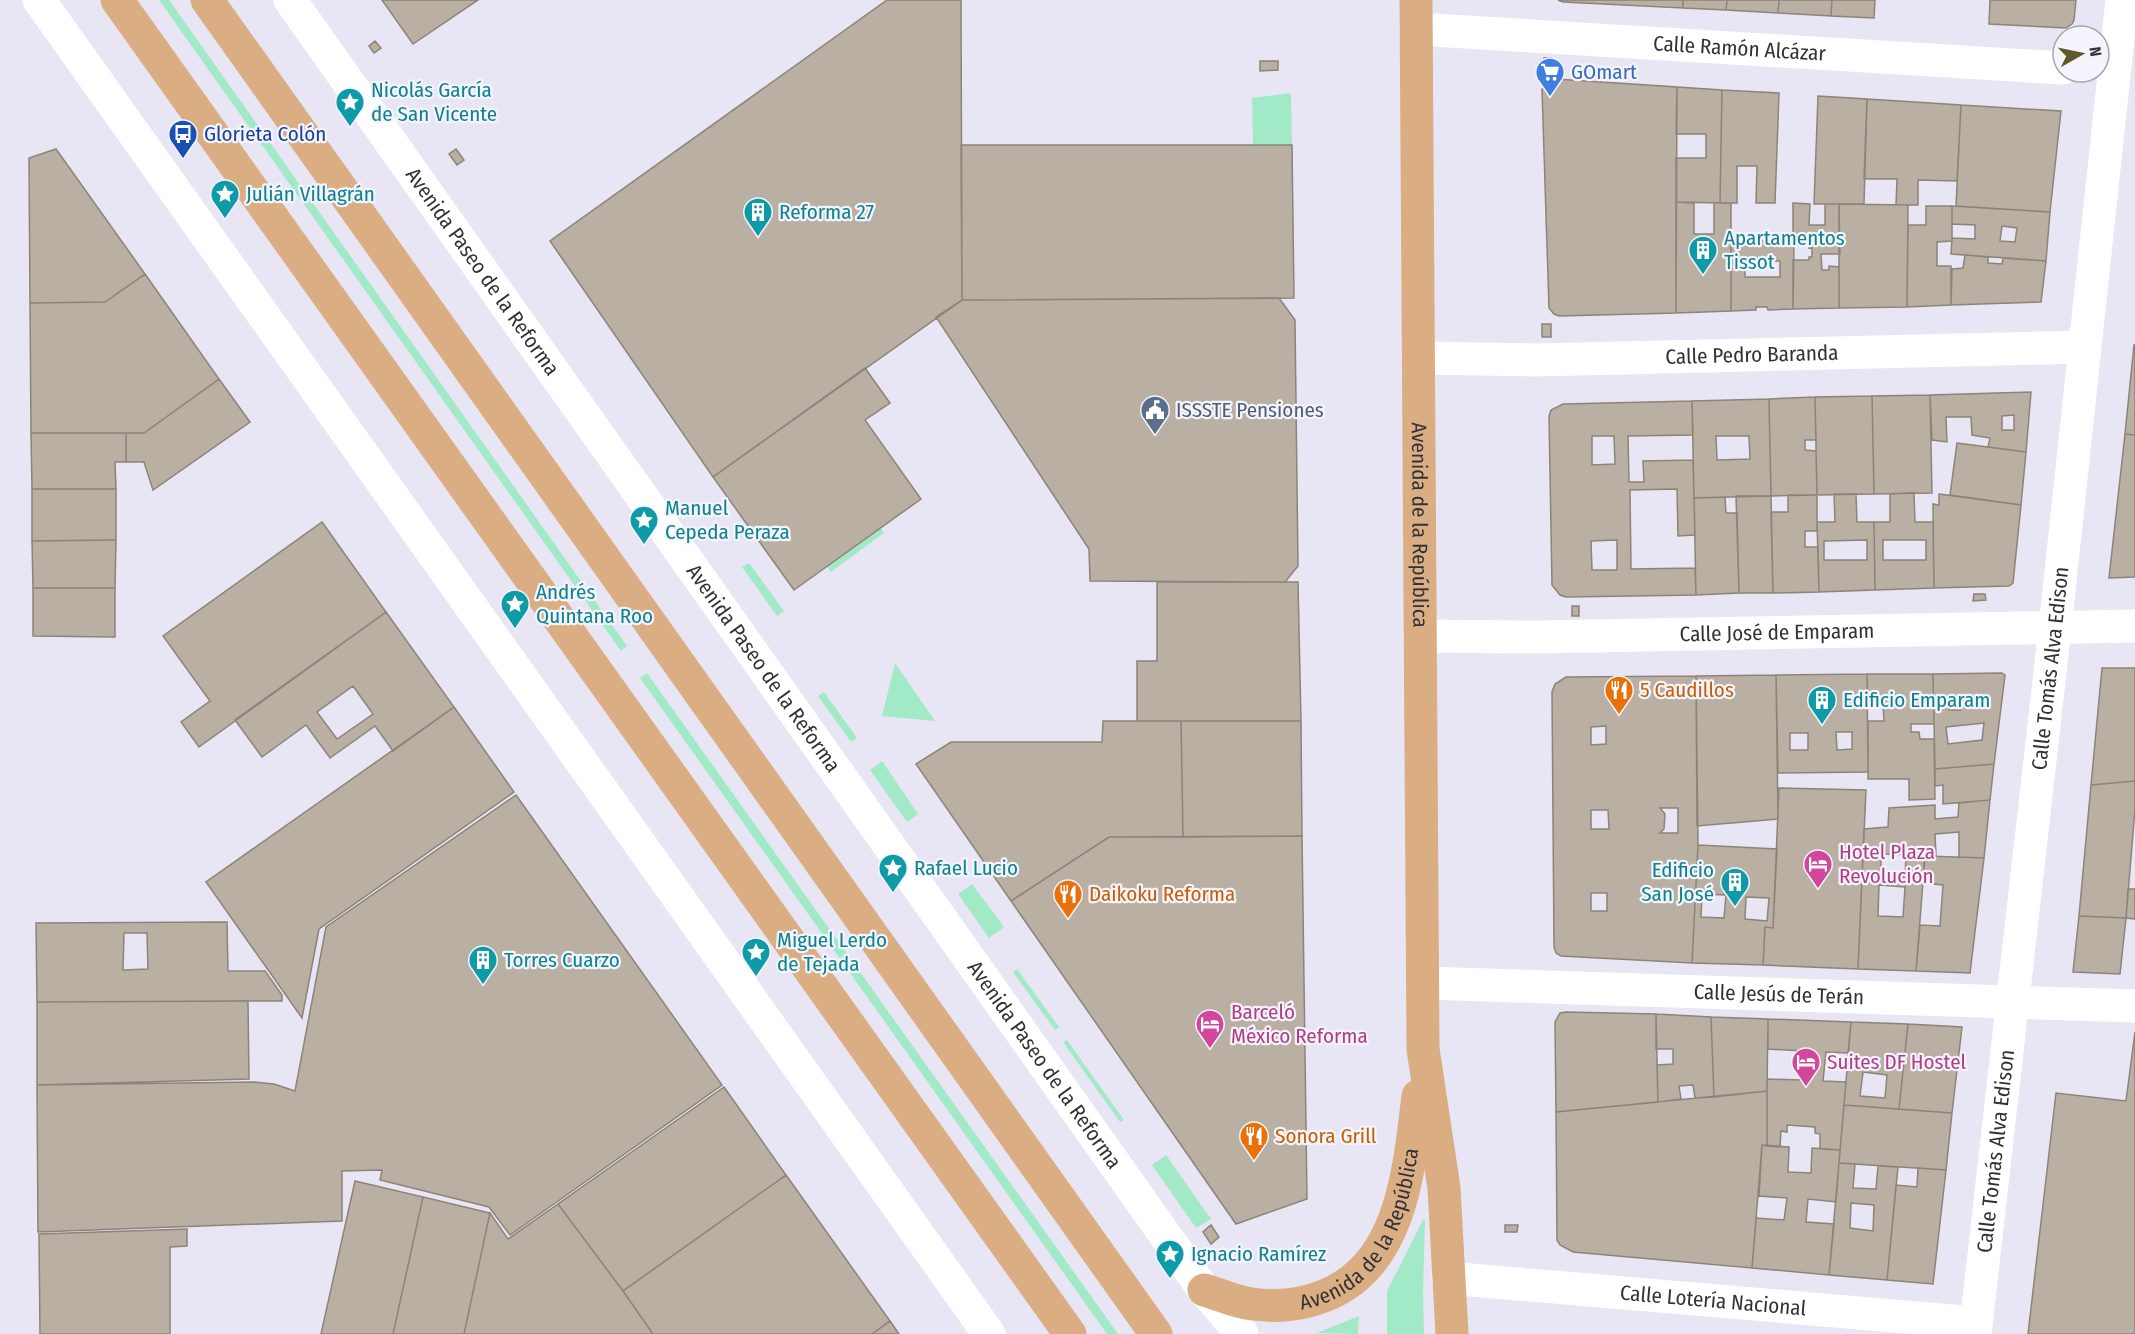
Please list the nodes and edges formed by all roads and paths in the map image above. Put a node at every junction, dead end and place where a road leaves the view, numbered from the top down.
1 (39, 0) edge
2 (117, 0) edge
3 (207, 0) edge
4 (290, 0) edge
5 (2122, 0) edge
6 (1416, 15) edge
7 (2051, 67) edge
8 (2116, 71) edge
9 (2085, 347) junction
10 (1418, 358) junction
11 (2135, 626) edge
12 (2055, 628) junction
13 (1420, 636) junction
14 (1423, 983) junction
15 (2013, 1001) junction
16 (2135, 1006) edge
17 (1423, 1049) junction
18 (1448, 1278) junction
19 (1204, 1290) junction
20 (1975, 1329) edge
21 (989, 1334) edge
22 (1070, 1334) edge
23 (1156, 1334) edge
24 (1242, 1334) edge
25 (1452, 1334) edge

1 - 21 street
2 - 22 main road
3 - 23 main road
4 - 19 street, Avenida Paseo de la Reforma
5 - 8 street, Calle Tomás Alva Edison
6 - 7 street, Calle Ramón Alcázar
6 - 10 main road, Avenida de la República
8 - 9 street, Calle Tomás Alva Edison
9 - 10 street, Calle Pedro Baranda
9 - 12 street, Calle Tomás Alva Edison
10 - 13 main road, Avenida de la República
11 - 12 street, Calle José de Emparam
12 - 13 street, Calle José de Emparam
12 - 15 street, Calle Tomás Alva Edison
13 - 14 main road, Avenida de la República
14 - 15 street, Calle Jesús de Terán
14 - 17 main road, Avenida de la República
15 - 16 street, Calle Jesús de Terán
15 - 20 street, Calle Tomás Alva Edison
17 - 18 main road, Avenida de la República
17 - 19 main road, Avenida de la República
18 - 20 street, Calle Lotería Nacional
18 - 25 main road, Avenida de la República
19 - 24 street, Avenida Paseo de la Reforma

